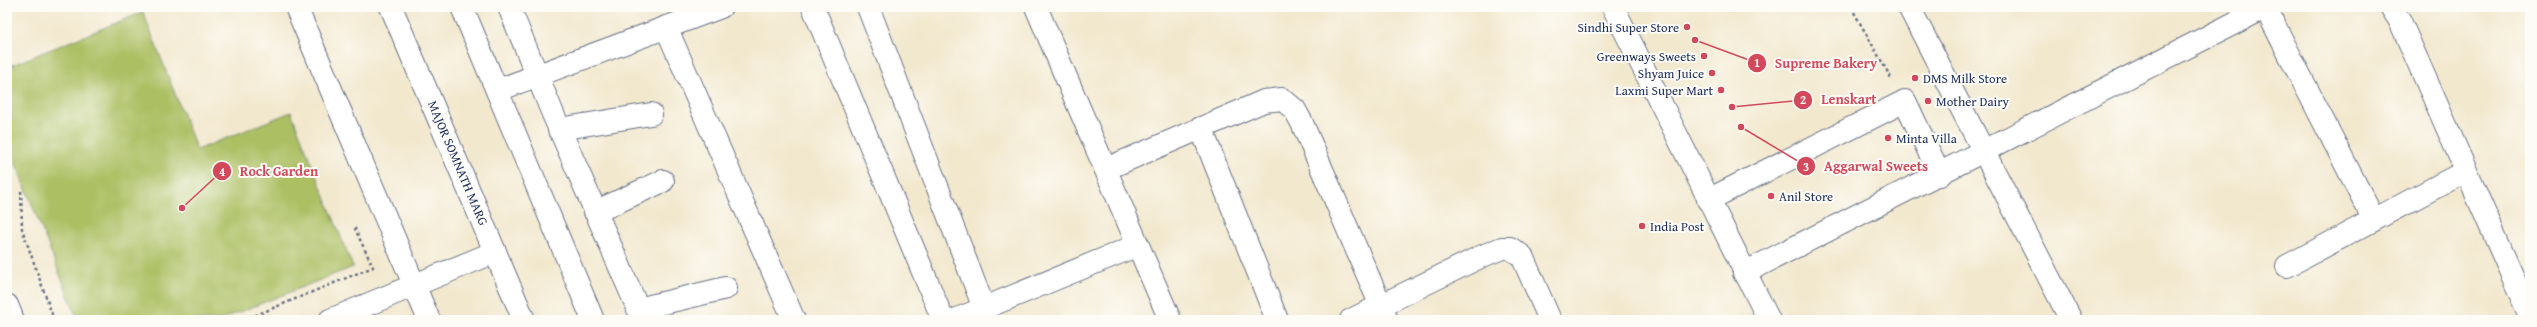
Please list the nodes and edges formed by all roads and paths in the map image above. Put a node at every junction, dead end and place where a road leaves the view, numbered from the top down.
1 (296, 7) edge
2 (391, 7) edge
3 (462, 7) edge
4 (509, 7) edge
5 (721, 7) edge
6 (813, 7) edge
7 (868, 7) edge
8 (1036, 7) edge
9 (1613, 7) edge
10 (1851, 7) edge
11 (1909, 7) edge
12 (2266, 7) edge
13 (2391, 7) edge
14 (666, 27) junction
15 (538, 75) junction
16 (498, 90) junction
17 (1905, 101) junction
18 (651, 114) dead end
19 (1201, 128) junction
20 (559, 129) junction
21 (1983, 153) junction
22 (1106, 169) junction
23 (2466, 171) junction
24 (1940, 175) junction
25 (663, 181) dead end
26 (21, 191) dead end
27 (1708, 200) junction
28 (596, 212) junction
29 (384, 214) junction
30 (2374, 220) junction
31 (1138, 245) junction
32 (495, 252) junction
33 (2287, 266) dead end
34 (1744, 273) junction
35 (414, 285) junction
36 (726, 288) dead end
37 (7, 305) edge
38 (984, 308) junction
39 (1384, 313) edge
40 (640, 314) edge
41 (2530, 316) edge
42 (13, 320) edge
43 (54, 320) edge
44 (244, 320) edge
45 (330, 320) edge
46 (429, 320) edge
47 (524, 320) edge
48 (593, 320) edge
49 (794, 320) edge
50 (943, 320) edge
51 (955, 320) edge
52 (1170, 320) edge
53 (1277, 320) edge
54 (1351, 320) edge
55 (1550, 320) edge
56 (1769, 320) edge
57 (2071, 320) edge

1 - 29 street
2 - 32 street, MAJOR SOMNATH MARG
3 - 16 street
4 - 15 street
5 - 14 street
6 - 50 street
7 - 38 street
8 - 22 street
9 - 27 street
10 - 17 path
11 - 21 street
12 - 21 street
12 - 30 street
13 - 23 street
14 - 15 street
14 - 49 street
15 - 16 street
15 - 20 street
16 - 48 street
17 - 24 street
17 - 27 street
18 - 20 street
19 - 22 street
19 - 39 street
19 - 53 street
20 - 28 street
21 - 24 street
21 - 57 street
22 - 31 street
23 - 30 street
23 - 41 street
24 - 34 street
25 - 28 street
26 - 43 path
27 - 34 street
28 - 40 street
29 - 35 street
29 - 44 path
30 - 33 street
31 - 38 street
31 - 52 street
32 - 35 street
32 - 47 street, MAJOR SOMNATH MARG
34 - 56 street
35 - 45 street
35 - 46 street
36 - 40 street
37 - 42 street
38 - 51 street
39 - 54 street
39 - 55 street

